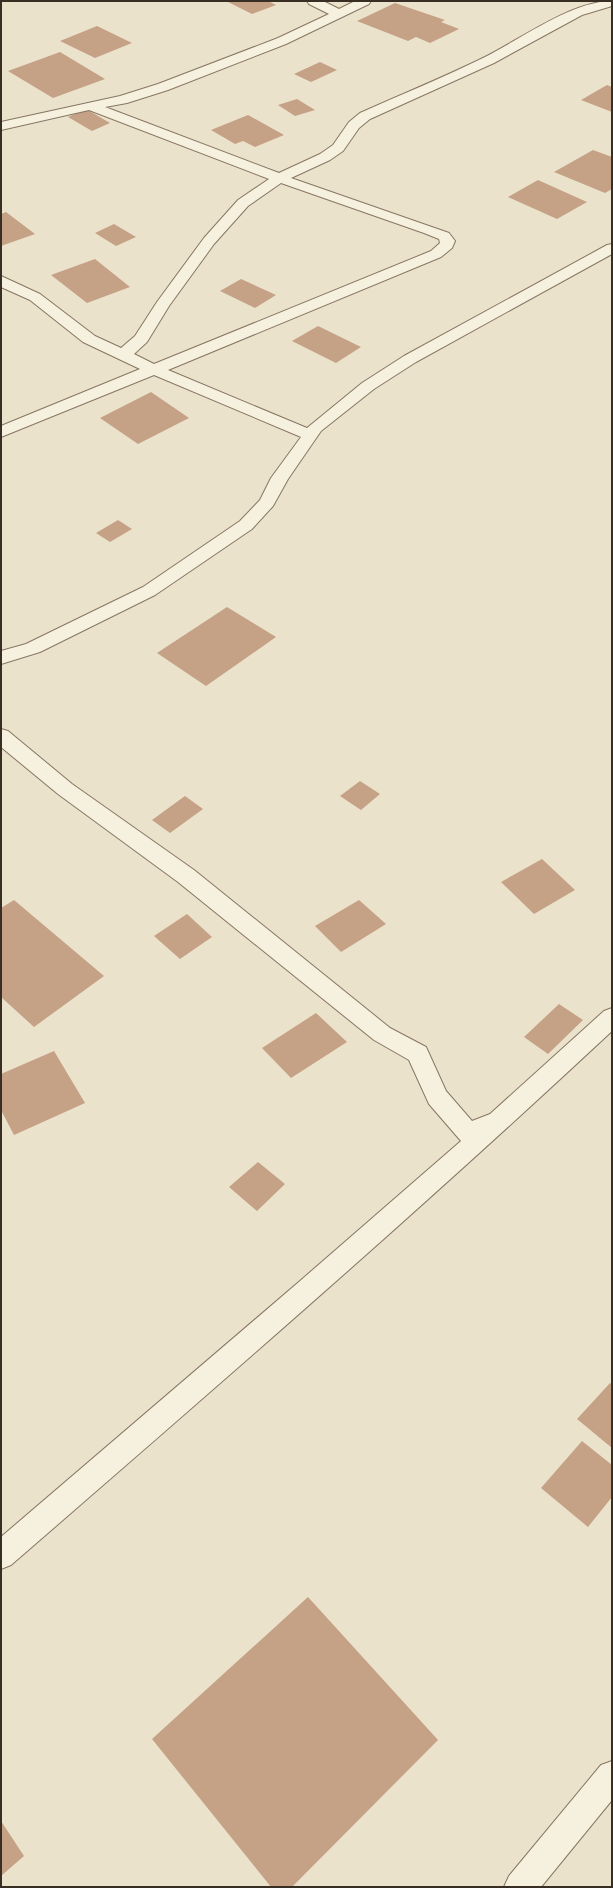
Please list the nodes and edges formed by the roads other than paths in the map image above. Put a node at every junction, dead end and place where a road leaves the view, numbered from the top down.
1 (313, 1) edge
2 (365, 1) edge
3 (612, 2) edge
4 (340, 14) junction
5 (90, 106) junction
6 (1, 126) edge
7 (279, 178) junction
8 (612, 248) edge
9 (1, 281) edge
10 (123, 355) junction
11 (155, 370) junction
12 (1, 432) edge
13 (310, 435) junction
14 (1, 658) edge
15 (1, 736) edge
16 (612, 1017) edge
17 (502, 1120) junction
18 (1, 1555) edge
19 (610, 1785) edge
20 (520, 1887) edge

1 - 4 street
2 - 4 street
3 - 7 street
4 - 5 street
5 - 6 street
5 - 7 street
7 - 10 street
7 - 11 street
8 - 13 street
9 - 10 street
10 - 11 street
11 - 12 street
11 - 13 street
13 - 14 street
15 - 17 street
16 - 17 street
17 - 18 street
19 - 20 street

